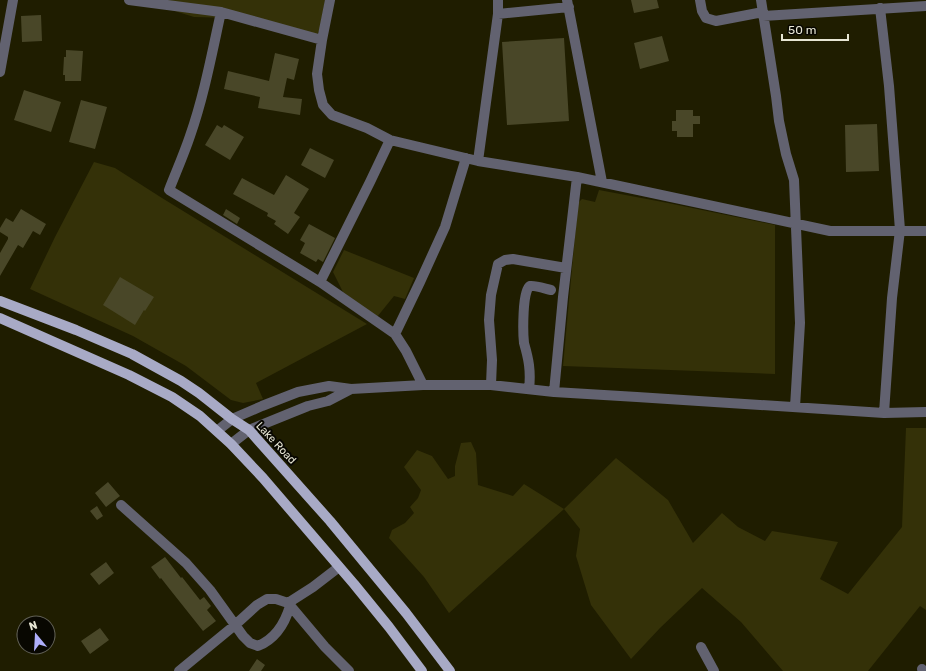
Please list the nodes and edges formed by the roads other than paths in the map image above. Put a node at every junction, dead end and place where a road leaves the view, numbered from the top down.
1 (13, 0) edge
2 (129, 0) edge
3 (330, 0) edge
4 (498, 0) edge
5 (700, 0) edge
6 (761, 0) edge
7 (568, 3) edge
8 (926, 6) edge
9 (880, 8) junction
10 (221, 12) junction
11 (498, 14) junction
12 (763, 14) junction
13 (322, 40) junction
14 (0, 72) edge
15 (390, 140) junction
16 (466, 158) junction
17 (478, 161) junction
18 (577, 177) junction
19 (602, 182) junction
20 (796, 224) junction
21 (900, 230) junction
22 (926, 231) edge
23 (566, 268) junction
24 (320, 282) junction
25 (551, 290) dead end
26 (0, 301) edge
27 (0, 318) edge
28 (396, 334) junction
29 (423, 385) junction
30 (492, 385) junction
31 (351, 389) junction
32 (529, 389) junction
33 (554, 392) junction
34 (795, 407) junction
35 (926, 412) edge
36 (884, 413) junction
37 (232, 419) junction
38 (249, 430) junction
39 (217, 431) junction
40 (231, 444) junction
41 (121, 505) dead end
42 (339, 567) junction
43 (289, 604) junction
44 (234, 625) junction
45 (701, 647) dead end
46 (180, 671) edge
47 (349, 671) edge
48 (422, 671) edge
49 (450, 671) edge
50 (714, 671) edge

1 - 14 street
2 - 10 street
3 - 13 street
4 - 11 street
5 - 12 street
6 - 12 street
7 - 11 street
7 - 19 street
8 - 9 street
9 - 12 street
9 - 21 street
10 - 13 street
10 - 24 street
11 - 17 street
12 - 20 street
13 - 15 street
15 - 16 street
15 - 24 street
16 - 17 street
16 - 28 street
17 - 18 street
18 - 19 street
18 - 23 street
19 - 20 street
20 - 21 street
20 - 34 street
21 - 22 street
21 - 36 street
23 - 30 street
23 - 33 street
24 - 28 street
25 - 32 street
26 - 37 main road, Lake Road
27 - 39 main road
28 - 29 street
29 - 30 street
29 - 31 street
30 - 32 street
31 - 37 street
31 - 38 street
32 - 33 street
33 - 34 street
34 - 36 street
35 - 36 street
37 - 38 main road, Lake Road
37 - 39 street
38 - 40 street
38 - 49 main road, Lake Road
39 - 40 main road
40 - 42 main road
41 - 44 street
42 - 43 street
42 - 48 main road
43 - 44 street
43 - 44 street
43 - 47 street
44 - 46 street
45 - 50 street

